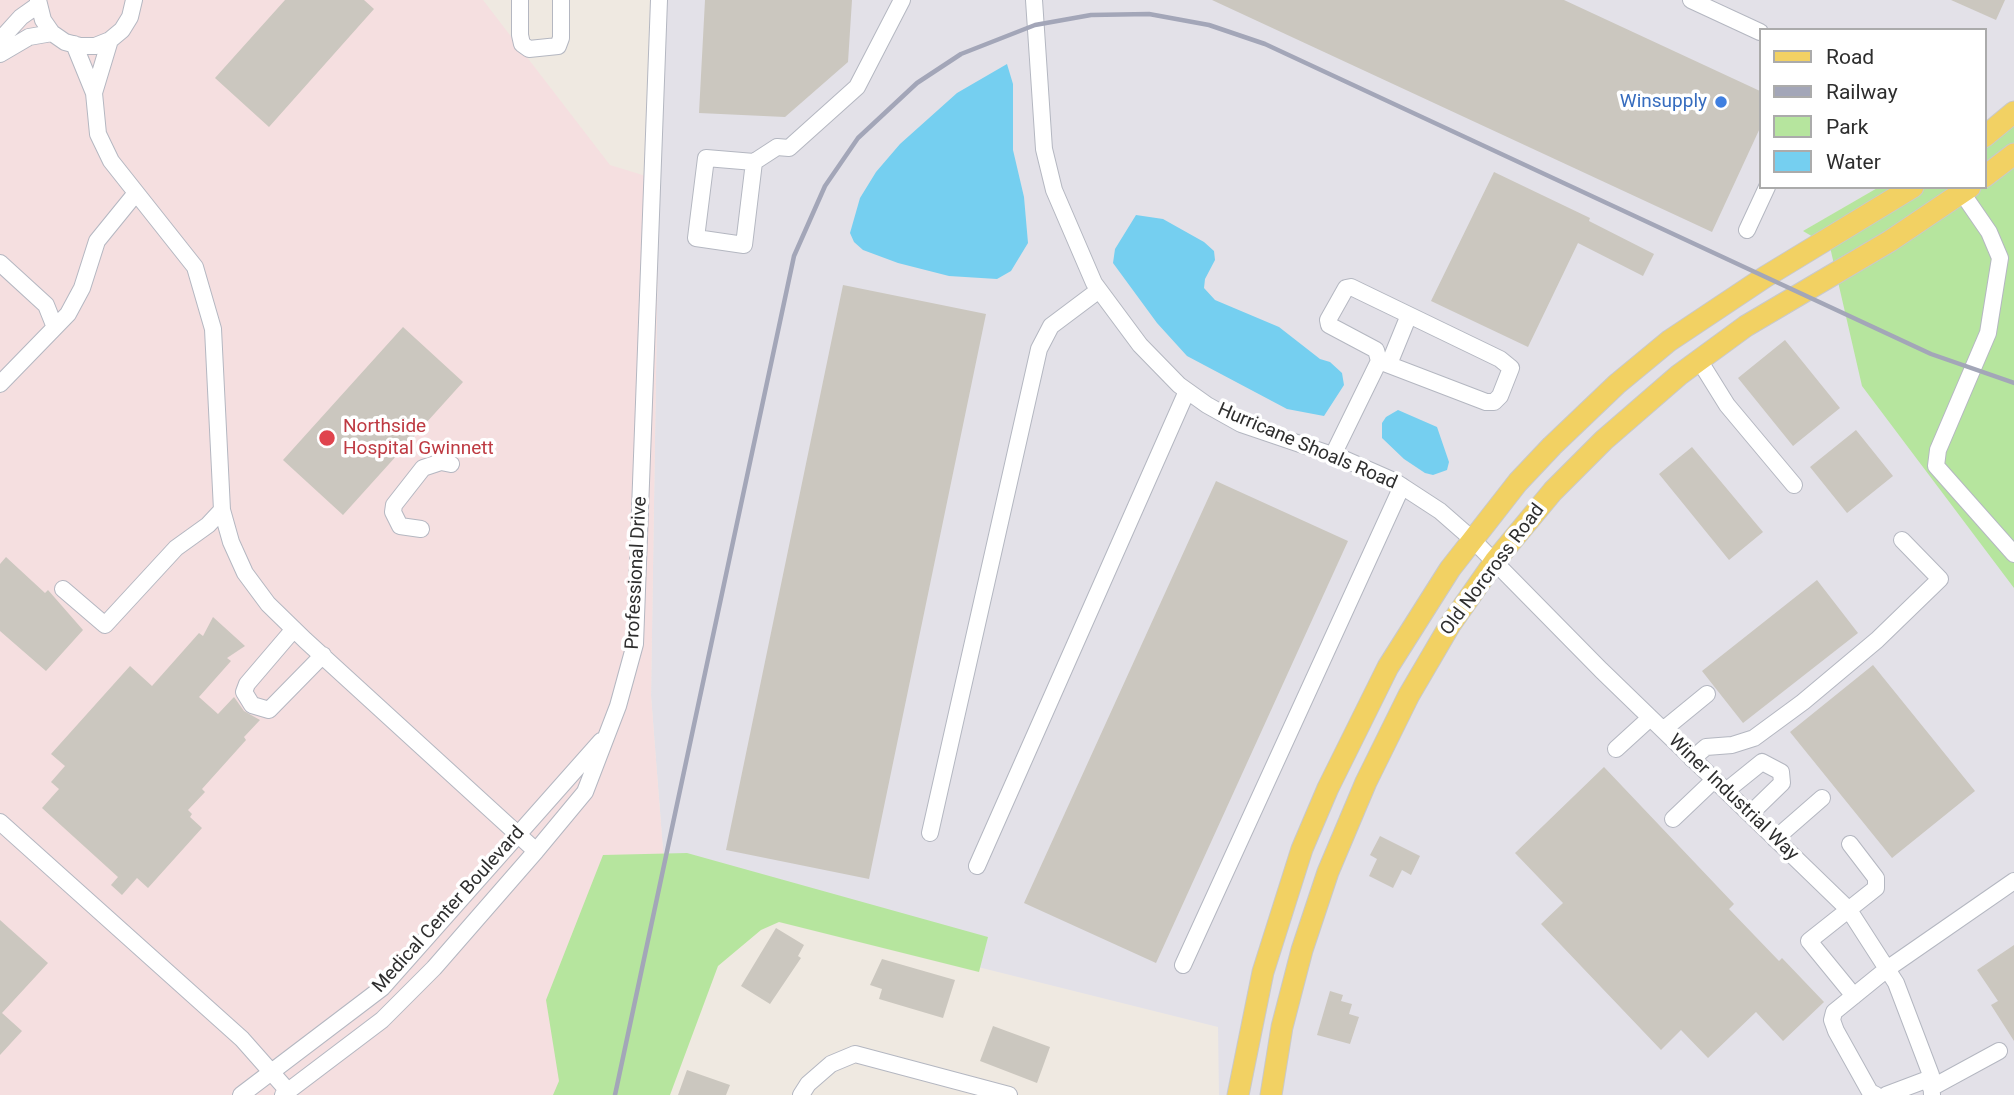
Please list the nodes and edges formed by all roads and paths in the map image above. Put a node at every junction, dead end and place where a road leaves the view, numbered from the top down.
1 (520, 0) edge
2 (561, 0) edge
3 (659, 0) edge
4 (902, 0) edge
5 (1034, 0) edge
6 (1691, 0) edge
7 (135, 1) edge
8 (38, 3) edge
9 (1758, 31) edge
10 (52, 33) junction
11 (0, 40) edge
12 (110, 40) junction
13 (74, 44) junction
14 (0, 54) edge
15 (94, 93) junction
16 (2014, 112) edge
17 (1986, 135) edge
18 (2014, 154) edge
19 (754, 162) junction
20 (1986, 175) edge
21 (1766, 189) edge
22 (1910, 189) edge
23 (1963, 189) edge
24 (135, 192) junction
25 (1747, 230) dead end
26 (0, 263) edge
27 (1098, 290) junction
28 (1409, 315) junction
29 (54, 325) junction
30 (1699, 360) junction
31 (1384, 362) junction
32 (0, 384) edge
33 (1187, 391) junction
34 (1333, 455) junction
35 (451, 464) dead end
36 (1794, 485) dead end
37 (1402, 486) junction
38 (222, 510) junction
39 (421, 529) dead end
40 (1472, 540) junction
41 (1902, 540) dead end
42 (2014, 554) edge
43 (1495, 561) junction
44 (64, 589) dead end
45 (294, 629) junction
46 (323, 655) junction
47 (1707, 694) dead end
48 (1650, 718) junction
49 (1663, 730) junction
50 (607, 734) junction
51 (1616, 749) dead end
52 (1692, 759) junction
53 (1720, 785) junction
54 (1822, 798) dead end
55 (1749, 814) junction
56 (1672, 819) dead end
57 (0, 822) edge
58 (930, 833) dead end
59 (519, 834) junction
60 (1775, 839) junction
61 (1850, 844) dead end
62 (536, 851) junction
63 (977, 866) dead end
64 (2014, 881) edge
65 (1849, 910) junction
66 (1184, 965) dead end
67 (1887, 970) junction
68 (1854, 996) junction
69 (1999, 1051) dead end
70 (272, 1072) junction
71 (1931, 1087) edge
72 (286, 1093) edge
73 (241, 1095) edge
74 (801, 1095) edge
75 (1009, 1095) edge
76 (1238, 1095) edge
77 (1270, 1095) edge
78 (1876, 1095) edge
79 (1886, 1095) edge

1 - 2 street
3 - 50 street, Professional Drive
4 - 19 street
5 - 27 street, Hurricane Shoals Road
6 - 9 street
7 - 12 street
8 - 10 street
8 - 11 street
10 - 13 street
10 - 14 street
12 - 13 street
12 - 15 street
13 - 15 street
15 - 24 street
16 - 17 main road
18 - 20 main road
19 - 19 street
21 - 25 street
22 - 40 main road, Old Norcross Road
23 - 30 main road, Old Norcross Road
23 - 42 street
24 - 29 street
24 - 38 street
26 - 29 street
27 - 33 street, Hurricane Shoals Road
27 - 58 street
28 - 31 street
28 - 31 street
28 - 31 street
29 - 32 street
30 - 36 street
30 - 43 main road, Old Norcross Road
31 - 34 street
33 - 34 street, Hurricane Shoals Road
33 - 63 street
34 - 37 street, Hurricane Shoals Road
35 - 39 street
37 - 40 street, Hurricane Shoals Road
37 - 66 street
38 - 44 street
38 - 45 street
40 - 43 street, Winer Industrial Way
40 - 76 main road, Old Norcross Road
41 - 52 street
43 - 48 street, Winer Industrial Way
43 - 77 main road, Old Norcross Road
45 - 46 street
45 - 46 street
46 - 59 street
47 - 49 street
48 - 49 street, Winer Industrial Way
48 - 51 street
49 - 52 street, Winer Industrial Way
50 - 59 street, Medical Center Boulevard
50 - 62 street, Professional Drive
52 - 53 street, Winer Industrial Way
53 - 55 street, Winer Industrial Way
53 - 55 street
53 - 56 street
54 - 60 street
55 - 60 street, Winer Industrial Way
57 - 70 street
59 - 62 street
59 - 70 street, Medical Center Boulevard
60 - 65 street, Winer Industrial Way
61 - 65 street
62 - 72 street, Professional Drive
64 - 67 street
65 - 67 street, Winer Industrial Way
65 - 68 street
67 - 68 street
67 - 71 street, Winer Industrial Way
68 - 78 street
69 - 71 street
70 - 72 street
70 - 73 street, Medical Center Boulevard
71 - 79 street
74 - 75 street

